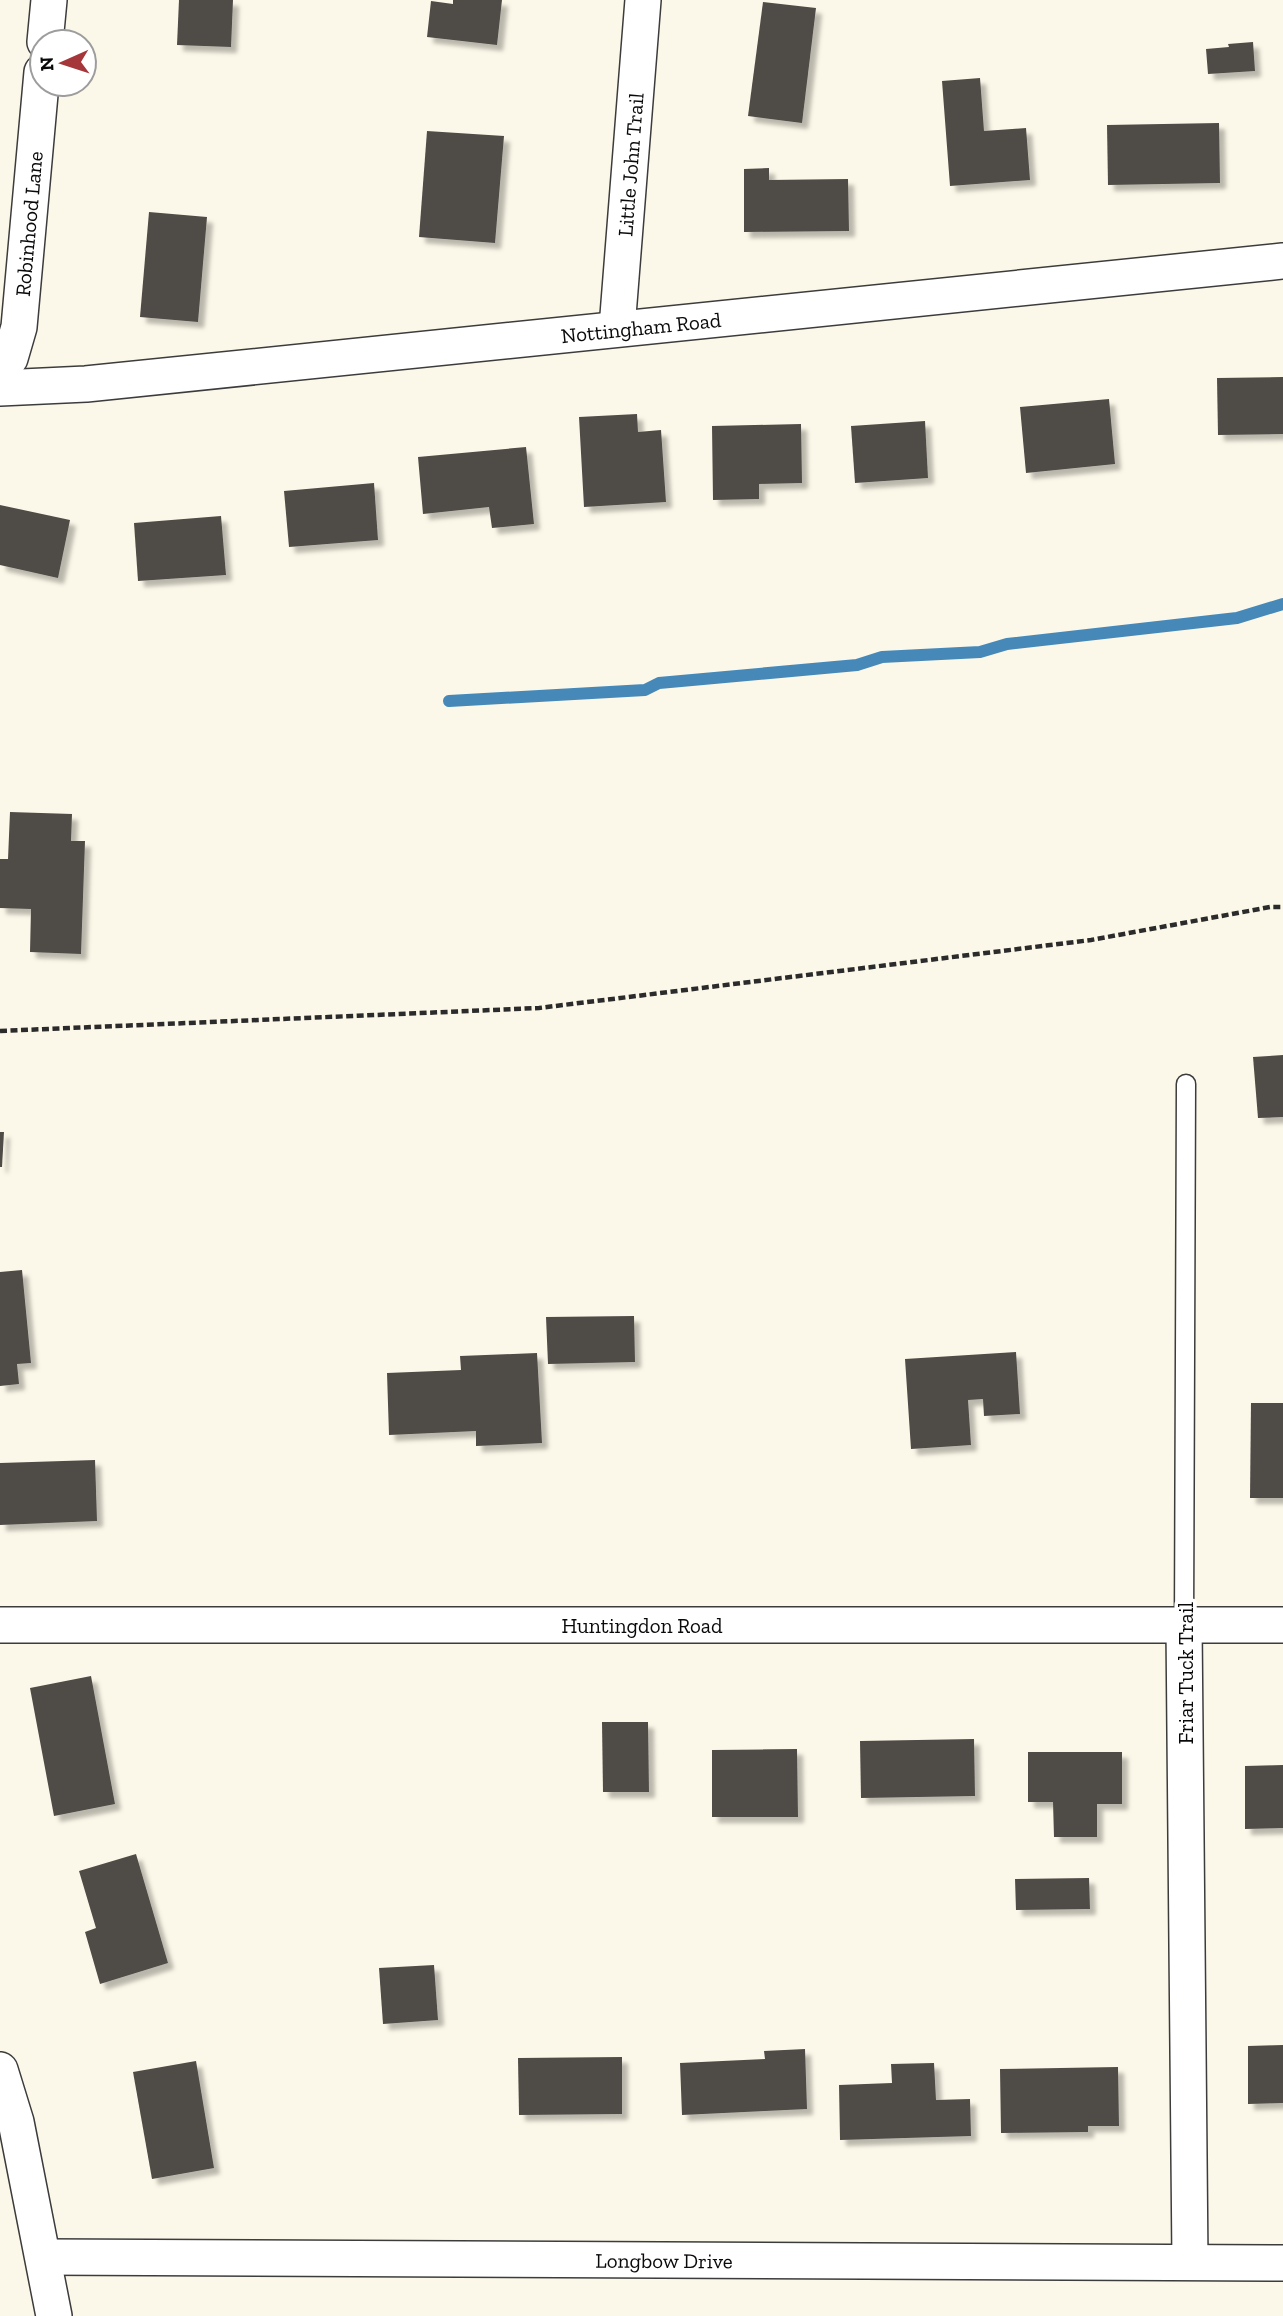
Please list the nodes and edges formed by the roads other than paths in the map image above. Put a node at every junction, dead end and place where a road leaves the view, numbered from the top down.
1 (49, 0) edge
2 (643, 0) edge
3 (46, 28) edge
4 (40, 98) edge
5 (1283, 261) edge
6 (617, 328) junction
7 (0, 373) edge
8 (0, 388) edge
9 (1186, 1084) dead end
10 (0, 1625) edge
11 (1283, 1625) edge
12 (1184, 1626) junction
13 (0, 2070) edge
14 (44, 2257) junction
15 (1190, 2262) junction
16 (1283, 2263) edge
17 (54, 2316) edge

1 - 3 street
2 - 6 street, Little John Trail
4 - 7 street, Robinhood Lane
5 - 6 street, Nottingham Road
6 - 8 street, Nottingham Road
9 - 12 lane, Friar Tuck Trail
10 - 12 street, Huntingdon Road
11 - 12 street, Huntingdon Road
12 - 15 street, Friar Tuck Trail
13 - 14 street
14 - 15 street, Longbow Drive
14 - 17 street
15 - 16 street, Longbow Drive

